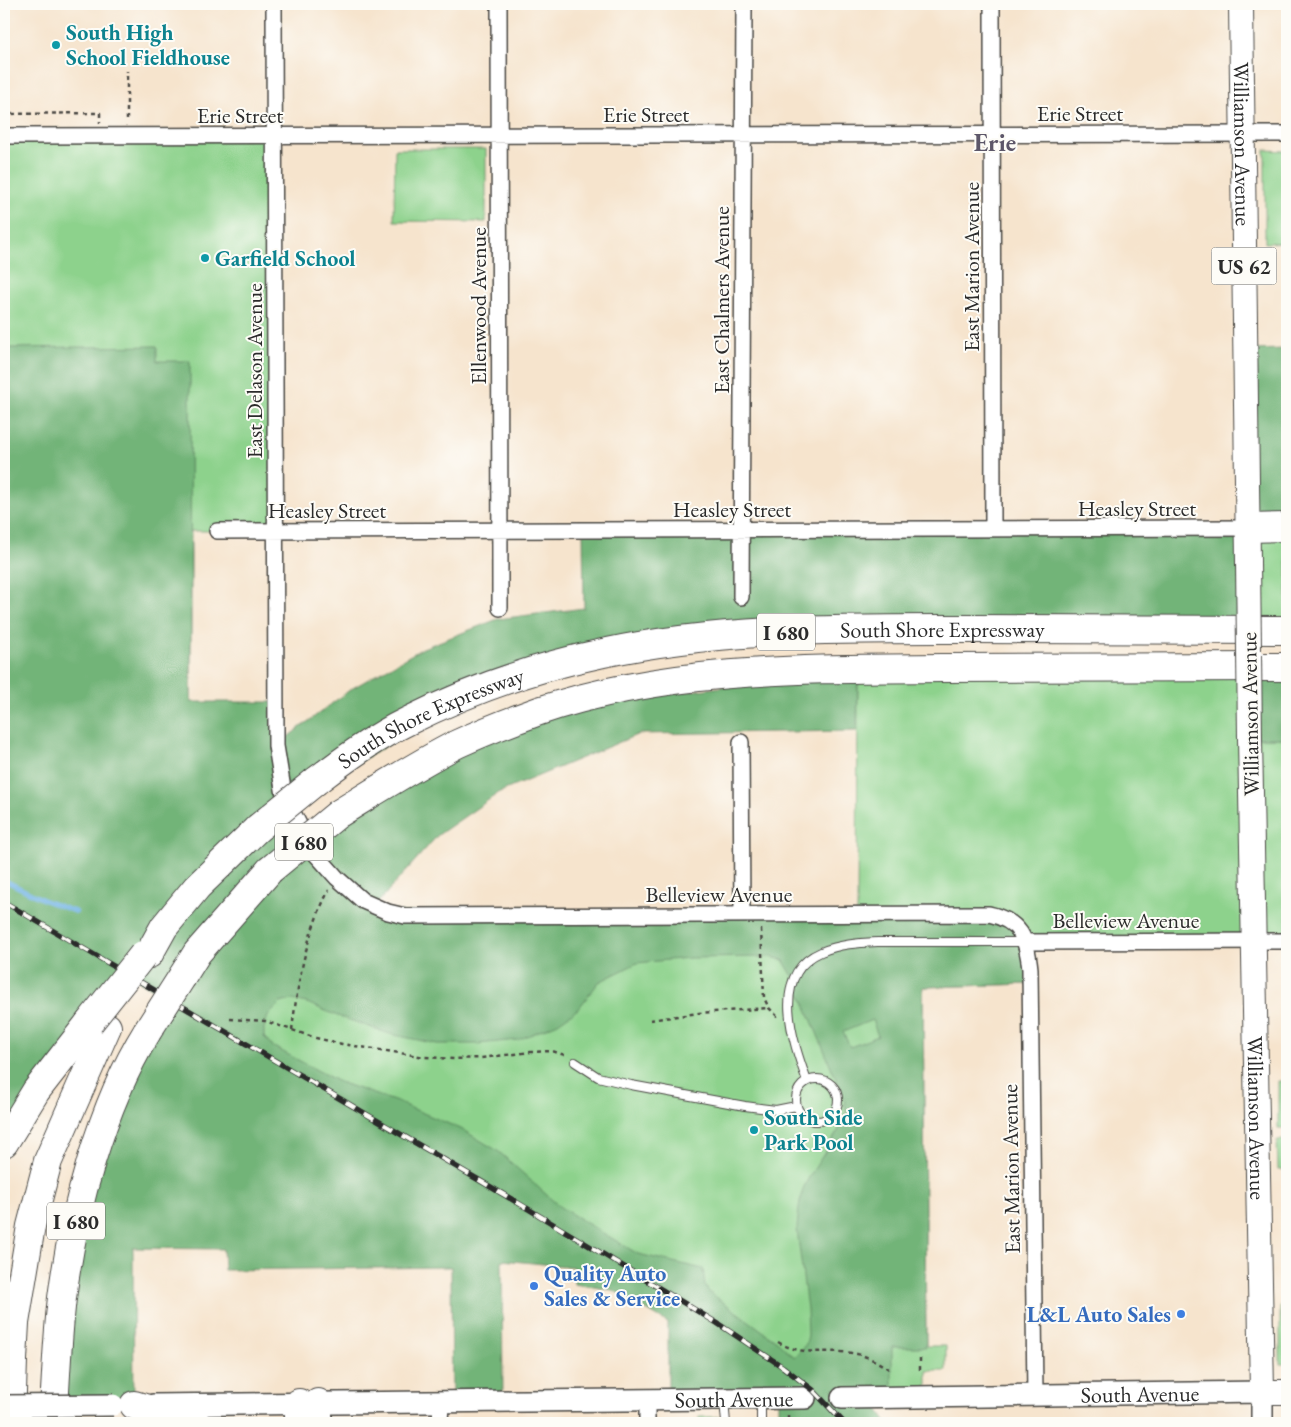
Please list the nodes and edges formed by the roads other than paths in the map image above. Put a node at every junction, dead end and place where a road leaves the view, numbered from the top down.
1 (274, 4) edge
2 (499, 4) edge
3 (744, 4) edge
4 (992, 4) edge
5 (1241, 4) edge
6 (992, 134) junction
7 (1242, 134) junction
8 (1287, 134) edge
9 (499, 135) junction
10 (743, 135) junction
11 (4, 136) edge
12 (275, 136) junction
13 (1287, 527) edge
14 (1248, 528) junction
15 (993, 529) junction
16 (217, 531) dead end
17 (276, 531) junction
18 (501, 531) junction
19 (741, 531) junction
20 (741, 597) dead end
21 (500, 608) dead end
22 (1287, 630) edge
23 (1287, 667) edge
24 (276, 708) joint
25 (741, 742) dead end
26 (742, 915) junction
27 (1253, 941) junction
28 (1287, 941) edge
29 (1026, 942) junction
30 (98, 1025) junction
31 (575, 1062) road end
32 (807, 1081) junction
33 (796, 1106) junction
34 (4, 1144) edge
35 (56, 1391) junction
36 (1262, 1392) junction
37 (1287, 1392) edge
38 (1035, 1395) junction
39 (762, 1398) junction
40 (805, 1398) dead end
41 (842, 1398) dead end
42 (724, 1399) junction
43 (647, 1400) junction
44 (441, 1402) junction
45 (123, 1405) junction
46 (4, 1406) edge
47 (309, 1413) edge
48 (11, 1423) edge
49 (53, 1423) edge
50 (60, 1423) edge
51 (196, 1423) edge
52 (440, 1423) edge
53 (646, 1423) edge
54 (726, 1423) edge
55 (760, 1423) edge
56 (1262, 1423) edge

1 - 12 street, East Delason Avenue
2 - 9 street, Ellenwood Avenue
3 - 10 street, East Chalmers Avenue
4 - 6 street, East Marion Avenue
5 - 7 main road, Williamson Avenue / US 62
6 - 7 street, Erie Street
6 - 10 street, Erie Street
6 - 15 street, East Marion Avenue
7 - 8 street, Erie Street
7 - 14 main road, Williamson Avenue / US 62
9 - 10 street, Erie Street
9 - 12 street, Erie Street
9 - 18 street, Ellenwood Avenue
10 - 19 street, East Chalmers Avenue
11 - 12 street, Erie Street
12 - 17 street, East Delason Avenue
13 - 14 highway
14 - 15 street, Heasley Street
14 - 27 main road, Williamson Avenue / US 62, bridge
15 - 19 street, Heasley Street
16 - 17 street, Heasley Street
17 - 18 street, Heasley Street
17 - 24 street, East Delason Avenue
18 - 19 street, Heasley Street
18 - 21 street, Ellenwood Avenue
19 - 20 street, East Chalmers Avenue
22 - 30 highway, South Shore Expressway / I 680, bridge
23 - 35 highway, South Shore Expressway / I 680, bridge
24 - 26 street, Belleview Avenue
25 - 26 street
26 - 29 street, Belleview Avenue
27 - 28 street, Belleview Avenue
27 - 29 street, Belleview Avenue
27 - 36 main road, Williamson Avenue / US 62
29 - 32 lane
29 - 38 street, East Marion Avenue
30 - 34 highway
30 - 48 highway, South Shore Expressway / I 680
31 - 33 lane
32 - 33 lane
32 - 33 lane
35 - 49 highway, South Shore Expressway / I 680
35 - 50 highway
36 - 37 main road, South Avenue
36 - 38 main road, South Avenue
36 - 56 main road, Williamson Avenue
38 - 41 main road, South Avenue
39 - 40 main road, South Avenue
39 - 42 main road, South Avenue
39 - 55 lane
42 - 43 main road, South Avenue
42 - 54 lane
43 - 44 main road, South Avenue
43 - 53 street
44 - 47 main road, South Avenue
44 - 52 street
45 - 46 main road, South Avenue, bridge
45 - 47 main road, South Avenue
45 - 51 highway

